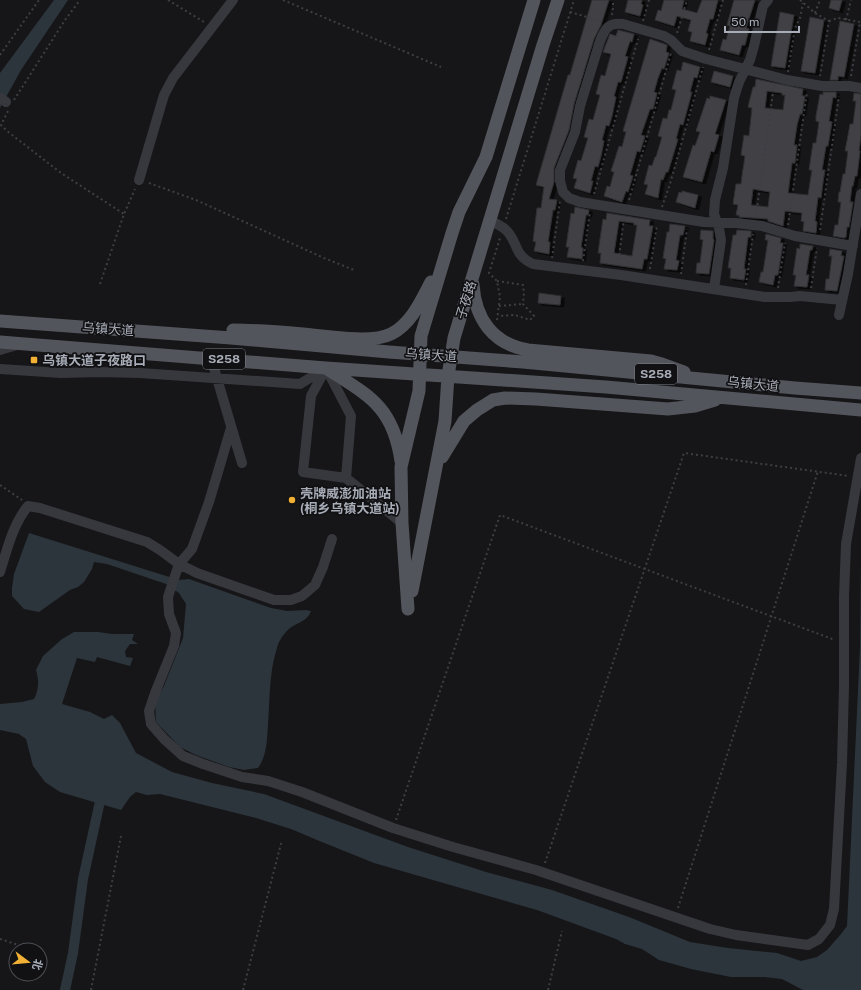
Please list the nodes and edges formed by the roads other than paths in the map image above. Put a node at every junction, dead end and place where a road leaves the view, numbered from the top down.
1 (233, 0) edge
2 (534, 0) edge
3 (558, 0) edge
4 (768, 0) edge
5 (745, 70) junction
6 (861, 88) edge
7 (139, 180) road end
8 (861, 194) edge
9 (490, 221) junction
10 (717, 222) junction
11 (853, 246) junction
12 (444, 259) junction
13 (473, 277) junction
14 (714, 289) junction
15 (842, 300) junction
16 (839, 315) dead end
17 (0, 321) edge
18 (160, 333) junction
19 (206, 336) junction
20 (0, 342) edge
21 (22, 344) junction
22 (0, 350) edge
23 (158, 354) junction
24 (420, 355) junction
25 (451, 356) junction
26 (211, 358) junction
27 (326, 368) junction
28 (0, 369) edge
29 (420, 374) junction
30 (448, 376) junction
31 (217, 378) junction
32 (698, 378) junction
33 (861, 393) edge
34 (722, 398) junction
35 (860, 410) edge
36 (232, 428) junction
37 (861, 458) edge
38 (242, 463) dead end
39 (402, 467) junction
40 (436, 470) junction
41 (346, 478) junction
42 (402, 523) junction
43 (332, 538) dead end
44 (178, 564) junction
45 (0, 572) edge

1 - 7 street
2 - 12 main road
3 - 9 main road, 子夜路
4 - 5 street
5 - 6 street
5 - 10 street
5 - 10 street
8 - 11 street
9 - 13 main road, 子夜路
9 - 14 street
10 - 11 street
10 - 14 street
11 - 15 street
12 - 19 main road
12 - 24 main road
13 - 25 main road, 子夜路
13 - 32 main road
14 - 15 street
15 - 16 street
17 - 18 main road, 乌镇大道 / S258
18 - 19 main road, 乌镇大道 / S258
18 - 23 main road
19 - 24 main road, 乌镇大道 / S258
20 - 21 main road, 乌镇大道 / S258
21 - 22 street
21 - 23 main road, 乌镇大道 / S258
23 - 26 main road, 乌镇大道 / S258
24 - 25 main road, 乌镇大道 / S258
24 - 29 main road
25 - 30 main road, 子夜路
25 - 32 main road, 乌镇大道 / S258
26 - 27 main road, 乌镇大道 / S258
26 - 31 street
27 - 29 main road, 乌镇大道 / S258
27 - 31 street
27 - 39 main road
27 - 41 street
27 - 41 street
28 - 31 street
29 - 30 main road, 乌镇大道 / S258
29 - 39 main road
30 - 34 main road, 乌镇大道 / S258
30 - 40 main road, 子夜路
31 - 36 street
32 - 33 main road, 乌镇大道 / S258
34 - 35 main road, 乌镇大道 / S258
34 - 40 main road
36 - 38 street
36 - 44 street
37 - 44 street
39 - 42 main road
40 - 42 main road, 子夜路
41 - 42 street
43 - 44 street
44 - 45 street

